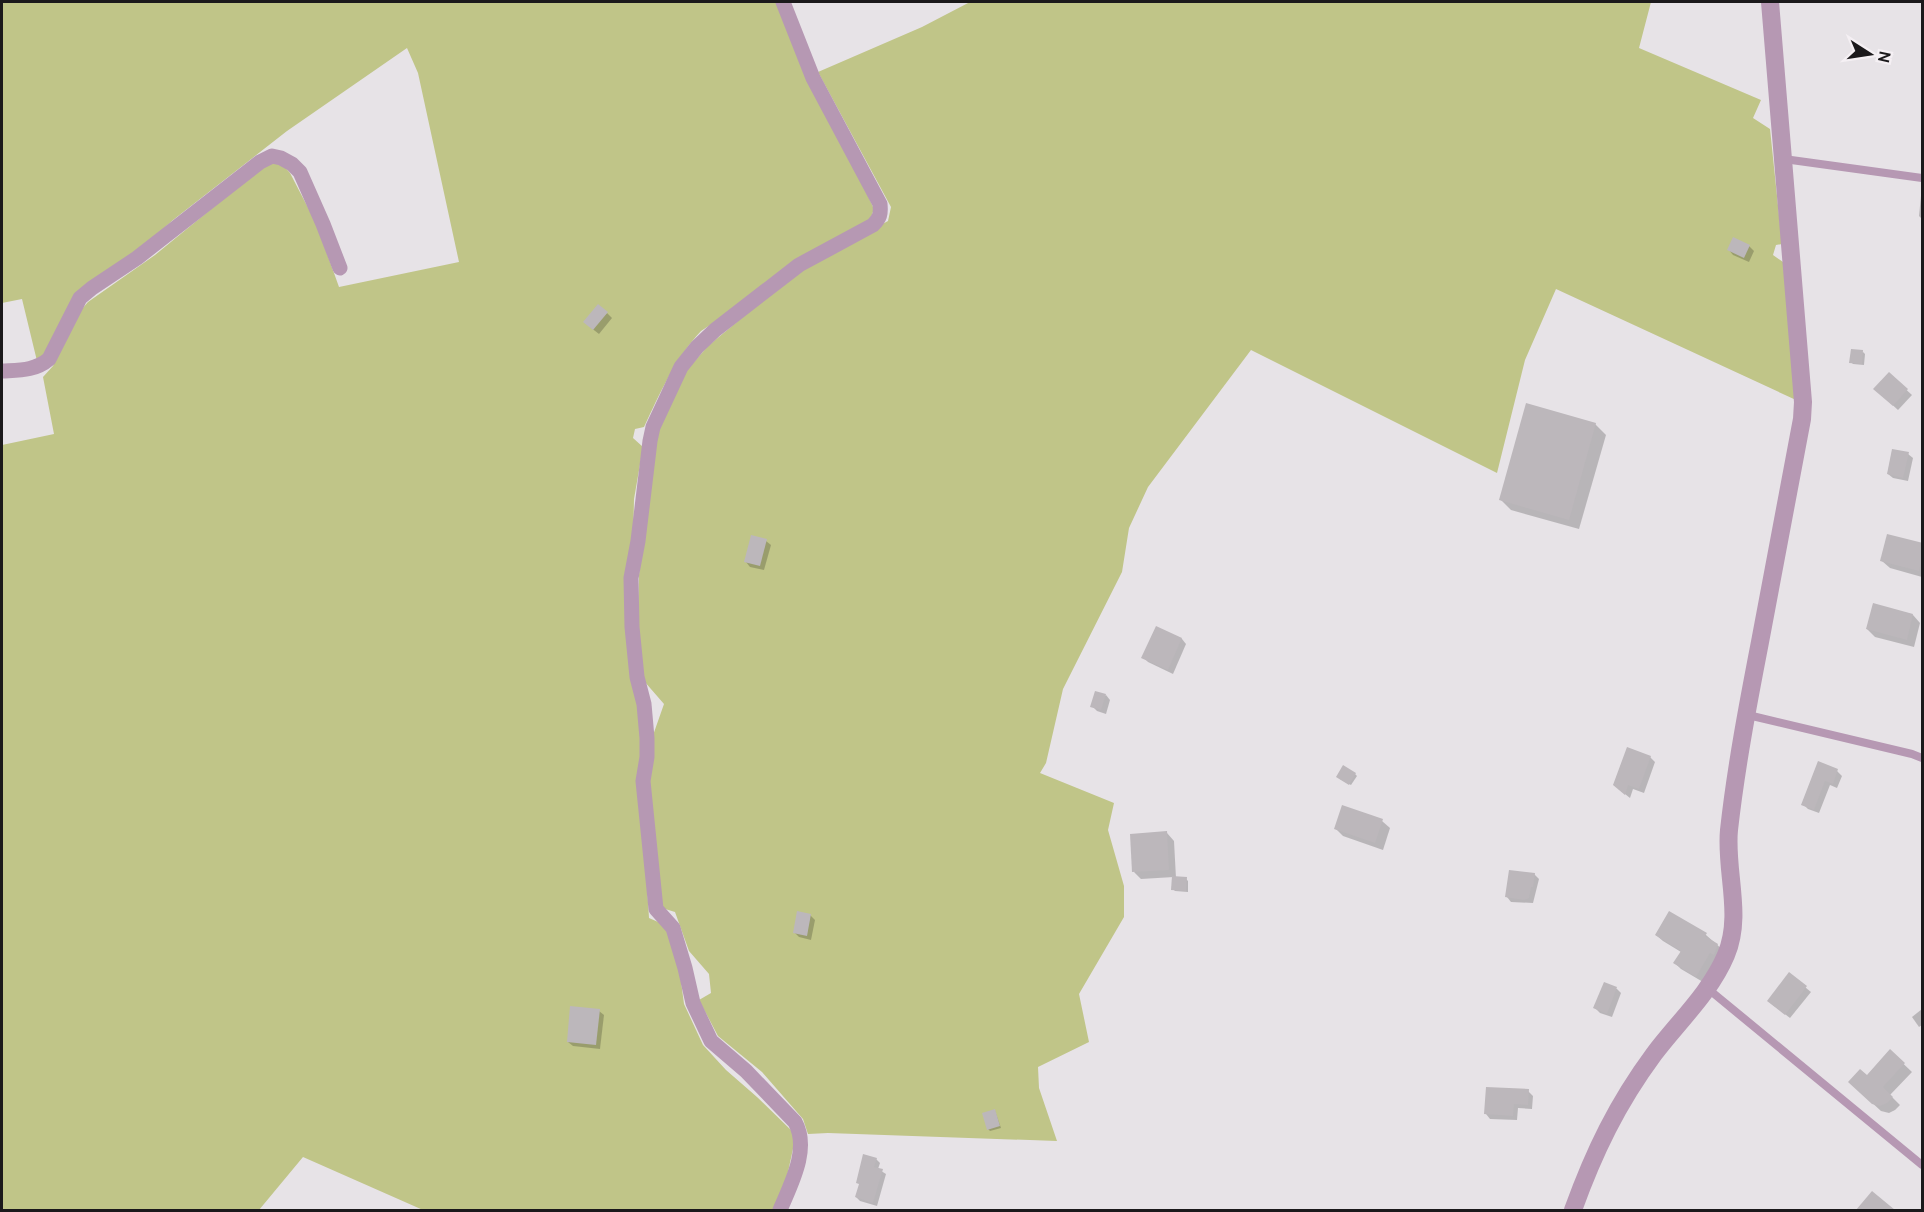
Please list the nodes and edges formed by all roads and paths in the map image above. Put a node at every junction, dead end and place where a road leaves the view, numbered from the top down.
1 (783, 2) edge
2 (1770, 2) edge
3 (1783, 158) junction
4 (1923, 178) edge
5 (340, 268) dead end
6 (2, 371) edge
7 (1746, 715) junction
8 (1923, 758) edge
9 (1707, 988) junction
10 (1923, 1165) edge
11 (780, 1210) edge
12 (1573, 1210) edge

1 - 11 street
2 - 3 street
3 - 4 lane
3 - 7 street
5 - 6 street
7 - 8 lane
7 - 9 street
9 - 10 lane
9 - 12 street

